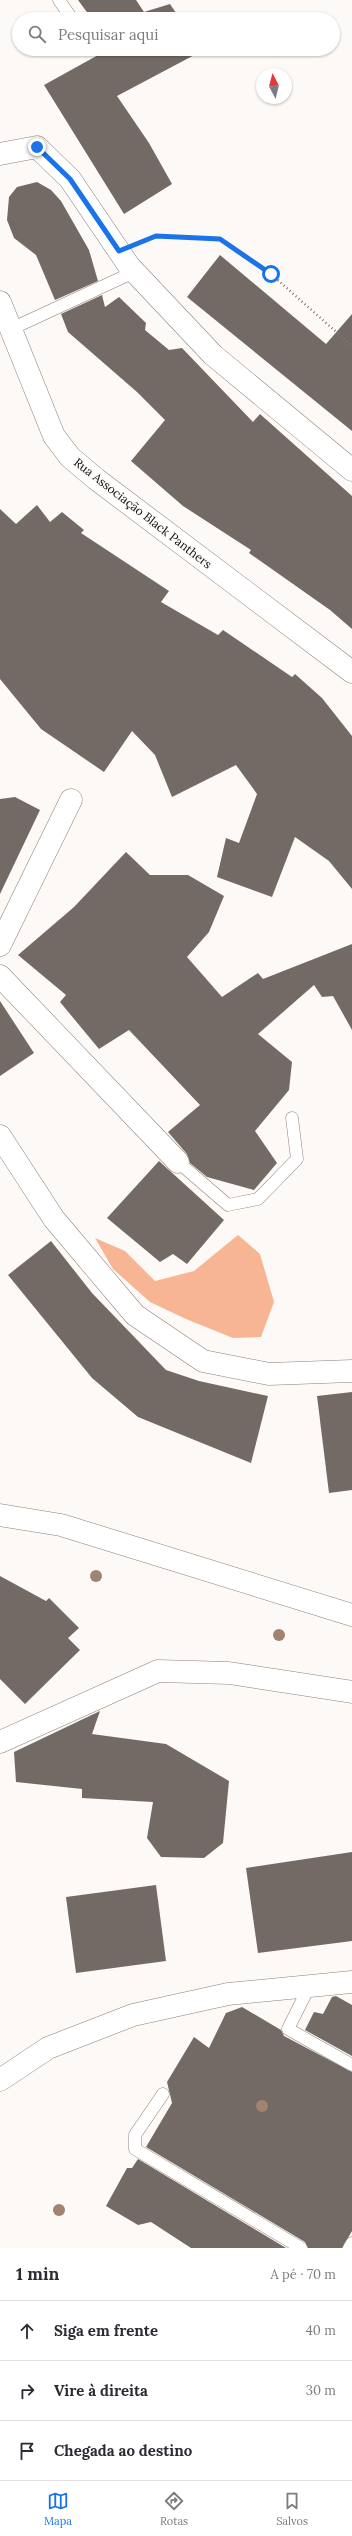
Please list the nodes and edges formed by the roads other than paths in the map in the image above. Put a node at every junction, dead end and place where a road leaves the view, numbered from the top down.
1 (60, 0) edge
2 (68, 12) edge
3 (0, 154) edge
4 (134, 272) junction
5 (0, 302) edge
6 (11, 329) junction
7 (352, 470) edge
8 (352, 672) edge
9 (71, 800) dead end
10 (0, 945) edge
11 (0, 976) edge
12 (292, 1118) dead end
13 (0, 1136) edge
14 (178, 1162) joint
15 (352, 1371) edge
16 (0, 1515) edge
17 (352, 1615) edge
18 (352, 1692) edge
19 (0, 1742) edge
20 (352, 1982) edge
21 (308, 1987) junction
22 (352, 2065) edge
23 (0, 2080) edge
24 (163, 2094) dead end
25 (352, 2243) edge
26 (301, 2248) edge
27 (349, 2248) edge

1 - 2 lane
3 - 4 street
4 - 6 lane
4 - 7 street
5 - 6 street, Rua Associação Black Panthers
6 - 8 street, Rua Associação Black Panthers
9 - 10 street
11 - 14 street
12 - 14 lane
13 - 15 street
16 - 17 street
18 - 19 street
20 - 21 street
21 - 22 lane
21 - 23 street
24 - 26 lane
25 - 27 lane

